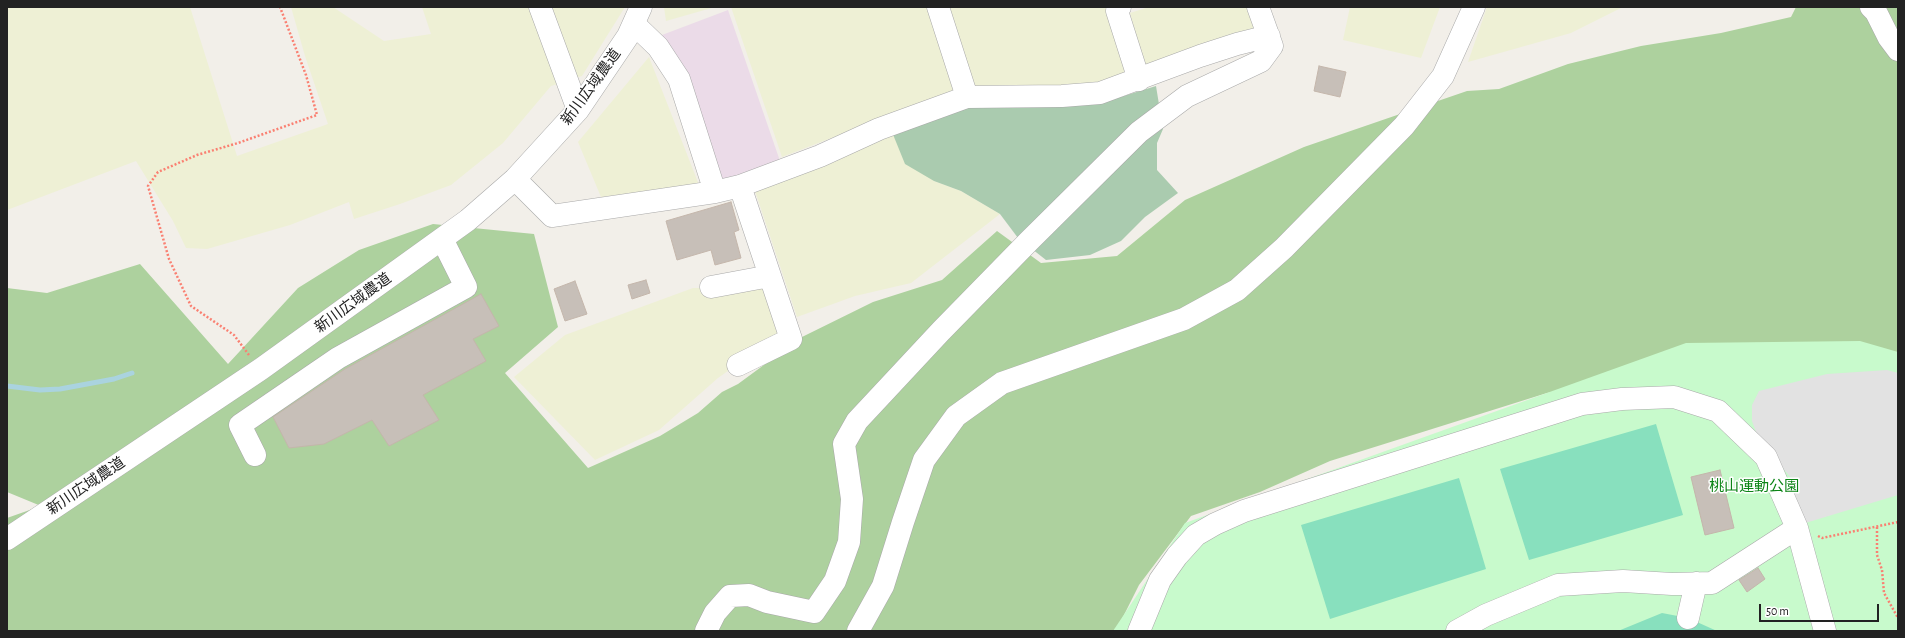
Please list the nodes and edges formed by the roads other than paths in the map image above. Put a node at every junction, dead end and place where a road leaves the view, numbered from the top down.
1 (540, 7) edge
2 (938, 7) edge
3 (1120, 7) edge
4 (1258, 7) edge
5 (1474, 7) edge
6 (1872, 7) edge
7 (638, 15) edge
8 (1269, 36) junction
9 (1898, 50) edge
10 (1139, 80) junction
11 (967, 97) junction
12 (578, 110) junction
13 (515, 179) junction
14 (740, 186) junction
15 (715, 192) junction
16 (442, 239) junction
17 (770, 276) junction
18 (711, 287) dead end
19 (738, 365) dead end
20 (255, 455) dead end
21 (1797, 528) junction
22 (7, 539) edge
23 (1696, 583) junction
24 (1688, 618) dead end
25 (706, 631) edge
26 (858, 631) edge
27 (1139, 631) edge
28 (1457, 631) edge
29 (1825, 631) edge

1 - 12 street
2 - 11 street
3 - 10 street
4 - 8 street
5 - 26 street
6 - 9 street
7 - 12 street, 新川広域農道
7 - 15 street
8 - 10 street
8 - 25 street
10 - 11 street
11 - 14 street
12 - 13 street, 新川広域農道
13 - 15 street
13 - 16 street, 新川広域農道
14 - 15 street
14 - 17 street
16 - 20 street
16 - 22 street, 新川広域農道
17 - 18 street
17 - 19 street
21 - 23 street
21 - 27 street
21 - 29 street
23 - 24 street
23 - 28 street

